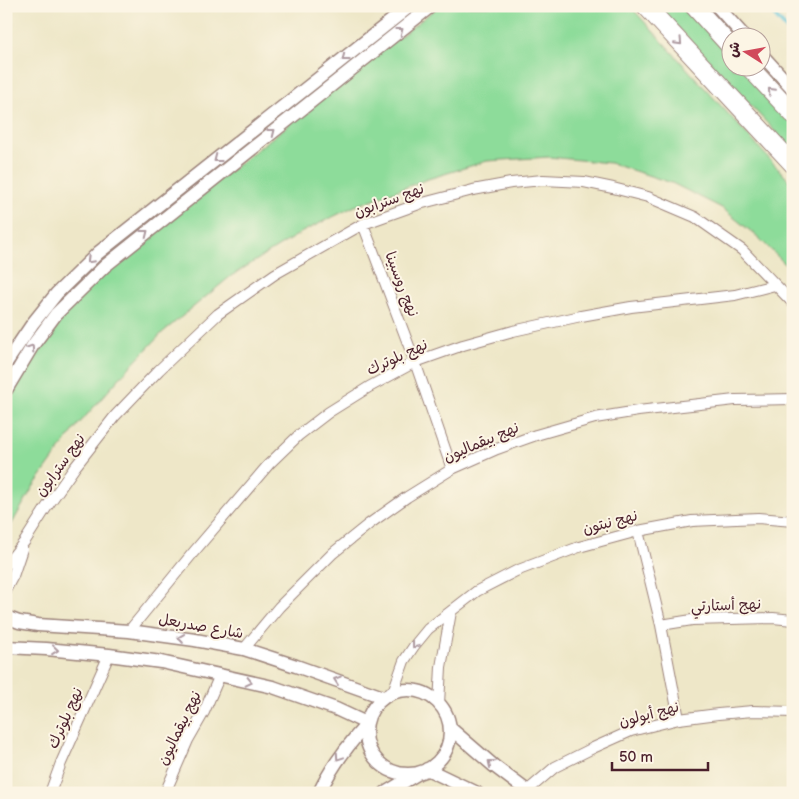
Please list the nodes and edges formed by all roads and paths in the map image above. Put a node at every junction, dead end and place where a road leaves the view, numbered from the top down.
1 (410, 6) edge
2 (431, 6) edge
3 (646, 6) edge
4 (694, 6) edge
5 (717, 6) edge
6 (737, 28) edge
7 (722, 37) edge
8 (772, 66) edge
9 (759, 78) edge
10 (793, 89) edge
11 (793, 114) edge
12 (793, 164) edge
13 (363, 224) junction
14 (775, 285) junction
15 (793, 303) edge
16 (415, 362) junction
17 (6, 363) edge
18 (6, 390) edge
19 (793, 399) edge
20 (452, 468) junction
21 (793, 521) edge
22 (638, 531) junction
23 (25, 541) junction
24 (6, 564) edge
25 (6, 589) edge
26 (450, 612) junction
27 (6, 617) edge
28 (793, 620) edge
29 (661, 625) junction
30 (129, 630) junction
31 (6, 647) edge
32 (244, 649) junction
33 (109, 655) junction
34 (220, 675) junction
35 (388, 694) junction
36 (439, 704) junction
37 (793, 712) edge
38 (680, 719) junction
39 (366, 724) junction
40 (450, 728) junction
41 (423, 771) junction
42 (528, 792) edge
43 (50, 793) edge
44 (165, 793) edge
45 (319, 793) edge
46 (385, 793) edge
47 (477, 793) edge

1 -> 17 street
18 -> 2 street
3 -> 12 highway
4 - 7 highway
5 - 6 street
8 - 10 street
11 -> 9 highway
13 - 14 street, نهج سترابون
13 - 16 street, نهج روسبينا
13 - 23 street, نهج سترابون
14 - 15 street, نهج سترابون
14 - 16 street, نهج بلوترك
16 - 20 street, نهج روسبينا
16 - 30 street, نهج بلوترك
19 - 20 street, نهج بيقماليون
20 - 32 street, نهج بيقماليون
21 - 22 street, نهج نبتون
22 - 26 street, نهج نبتون
22 - 29 street
23 - 24 street, نهج سترابون
23 - 25 street, نهج سترابون
26 -> 35 street, نهج نبتون
26 - 36 street
27 - 30 street, شارع صدربعل
28 - 29 street, نهج أستارتي
29 - 38 street
32 -> 30 street, شارع صدربعل
31 -> 33 street
35 -> 32 street, شارع صدربعل
33 - 34 street
33 - 43 street, نهج بلوترك
34 -> 39 street
34 - 44 street, نهج بيقماليون
35 - 36 street
35 - 39 street
36 - 40 street
37 - 38 street, نهج أبولون
38 - 42 street, نهج أبولون
39 - 41 street
39 -> 45 street
40 - 41 street
42 -> 40 street
41 - 46 street
41 - 47 street

